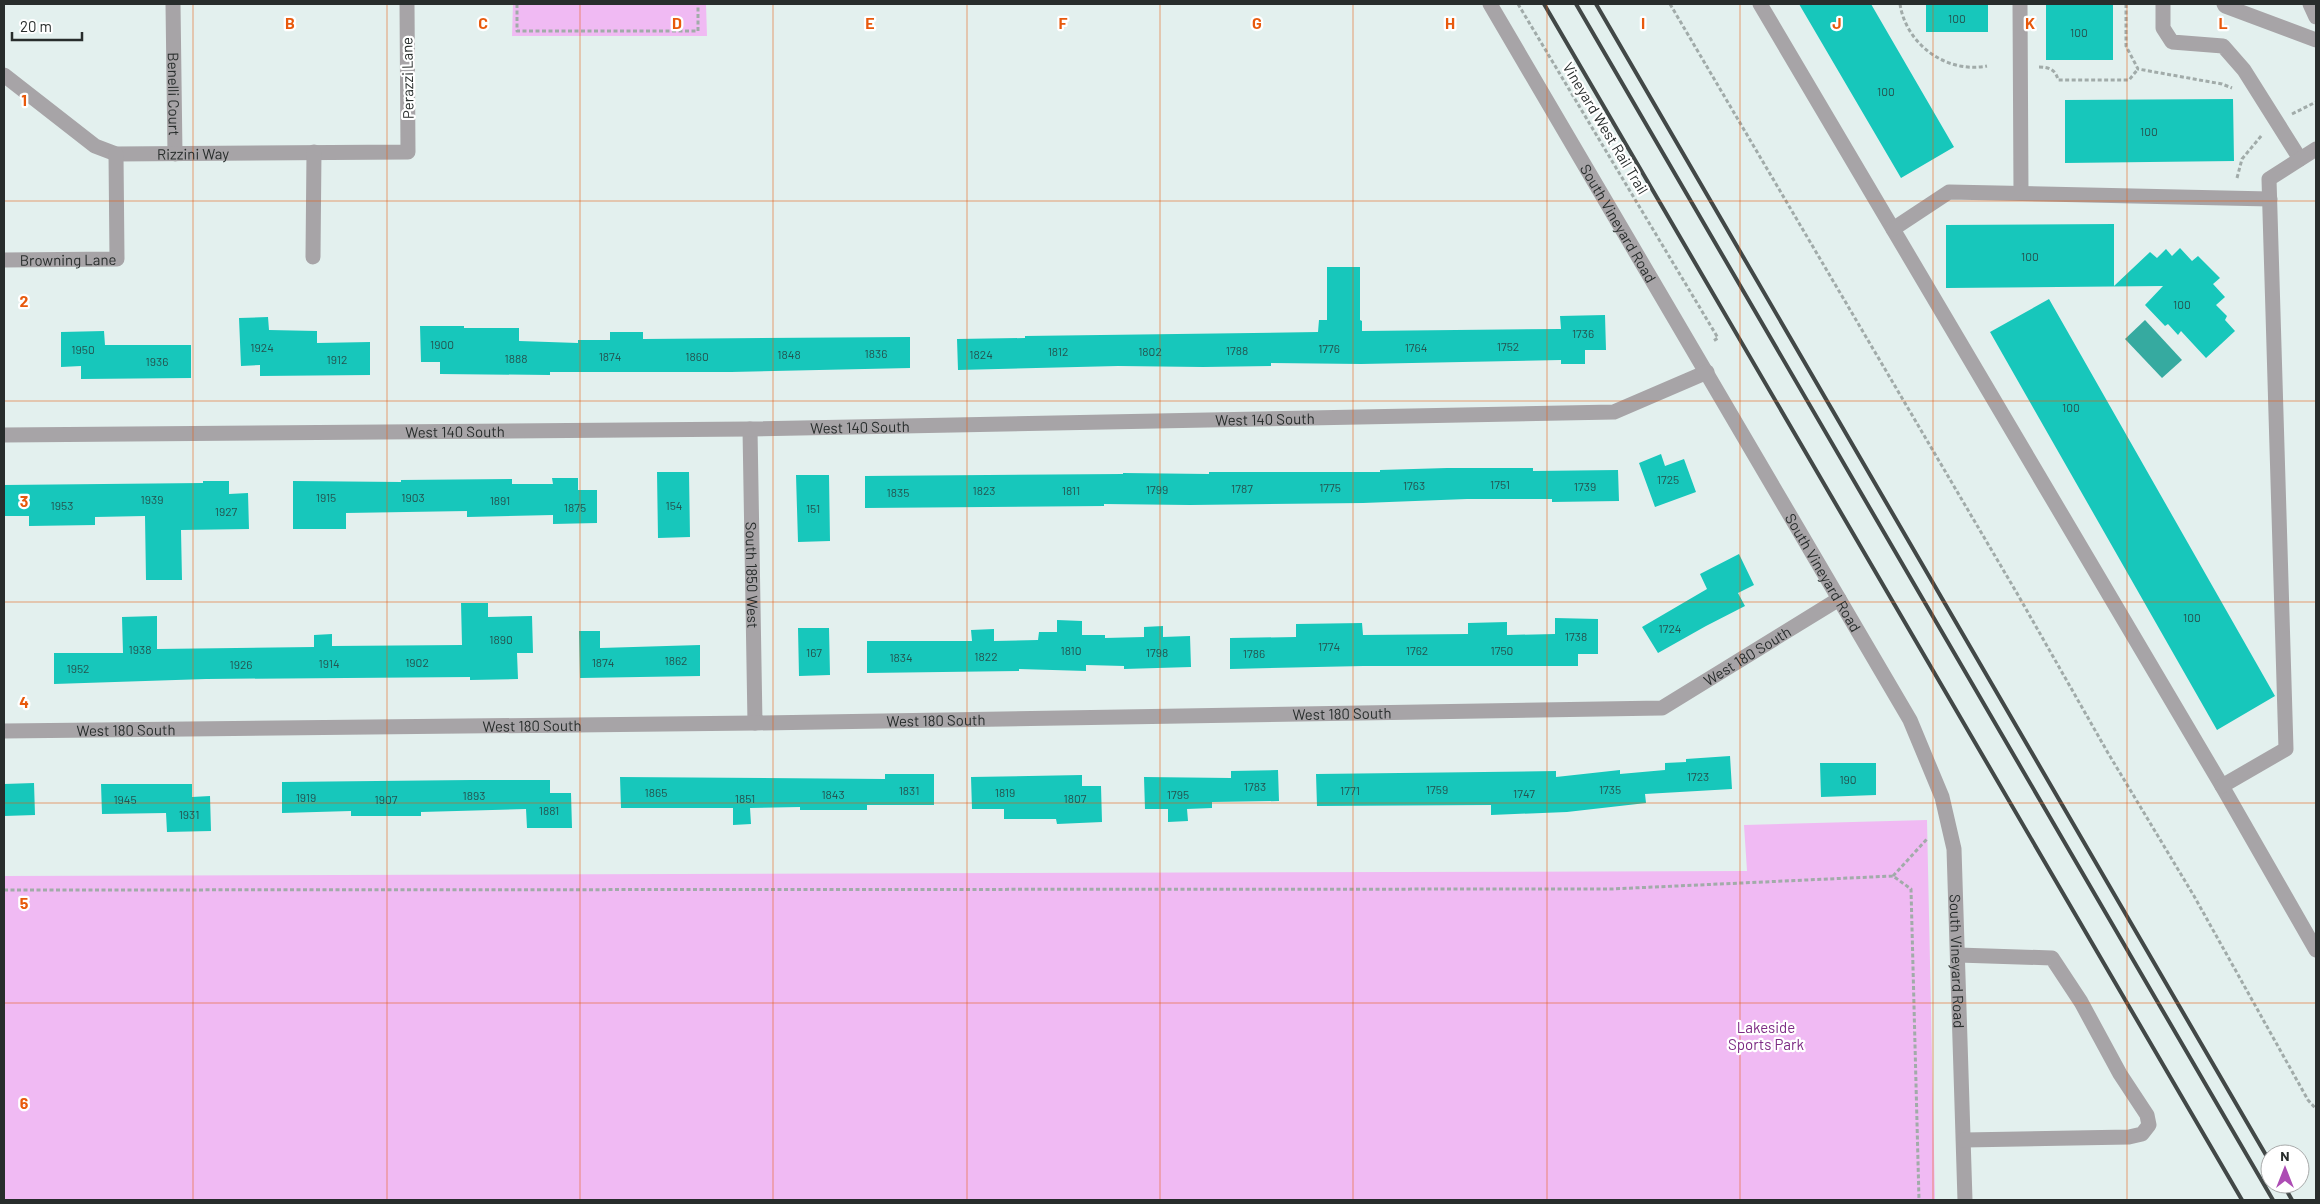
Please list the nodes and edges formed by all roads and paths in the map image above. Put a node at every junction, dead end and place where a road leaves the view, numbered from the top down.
1 (173, 4) edge
2 (407, 4) edge
3 (516, 4) edge
4 (698, 4) edge
5 (1490, 4) edge
6 (1518, 4) edge
7 (1670, 4) edge
8 (1760, 4) edge
9 (1900, 4) edge
10 (2020, 4) edge
11 (2126, 4) edge
12 (2163, 4) edge
13 (2224, 4) edge
14 (2310, 4) edge
15 (2316, 18) edge
16 (2316, 40) edge
17 (1987, 66) dead end
18 (2034, 68) dead end
19 (2138, 69) junction
20 (4, 75) edge
21 (2239, 94) dead end
22 (2316, 102) edge
23 (2288, 116) dead end
24 (2265, 132) dead end
25 (2316, 149) edge
26 (314, 152) junction
27 (408, 152) joint
28 (116, 154) junction
29 (174, 154) junction
30 (2300, 159) junction
31 (2237, 178) dead end
32 (2021, 193) junction
33 (2270, 198) junction
34 (1893, 229) junction
35 (314, 257) dead end
36 (4, 260) edge
37 (1713, 341) dead end
38 (1707, 372) junction
39 (750, 428) junction
40 (4, 435) edge
41 (1839, 599) junction
42 (755, 723) junction
43 (4, 731) edge
44 (2222, 786) junction
45 (1927, 839) dead end
46 (1893, 876) junction
47 (4, 890) edge
48 (2316, 950) edge
49 (1958, 955) junction
50 (2316, 1109) edge
51 (1964, 1140) junction
52 (1919, 1200) edge
53 (1965, 1200) edge

1 - 29 street, Benelli Court
2 - 27 street, Perazzi Lane
3 - 4 path
5 - 38 street, South Vineyard Road
6 - 37 path, Vineyard West Rail Trail
7 - 50 path
8 - 34 street
9 - 17 path
10 - 32 street
11 - 19 path
12 - 30 street
13 - 16 street
14 - 15 street
18 - 19 path
19 - 21 path
20 - 28 street, Rizzini Way
22 - 23 path
24 - 31 path
25 - 30 street
26 - 27 street, Rizzini Way
26 - 29 street, Rizzini Way
26 - 35 street
28 - 29 street, Rizzini Way
28 - 36 street, Browning Lane
30 - 33 street
32 - 33 street
32 - 34 street
33 - 44 street
34 - 44 street
38 - 39 street, West 140 South
38 - 41 street, South Vineyard Road
39 - 40 street, West 140 South
39 - 42 street, South 1850 West
41 - 42 street, West 180 South
41 - 49 street, South Vineyard Road
42 - 43 street, West 180 South
44 - 48 street
45 - 46 path
46 - 47 path
46 - 52 path
49 - 51 street, South Vineyard Road
49 - 51 street
51 - 53 street, South Vineyard Road

